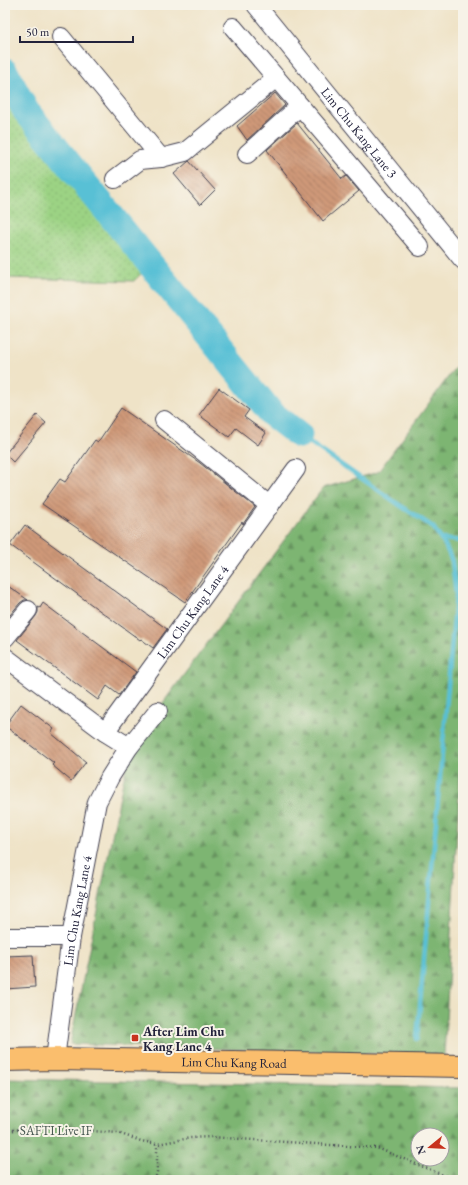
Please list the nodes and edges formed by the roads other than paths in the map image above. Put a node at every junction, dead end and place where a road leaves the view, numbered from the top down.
1 (256, 5) edge
2 (233, 27) dead end
3 (61, 37) dead end
4 (276, 78) junction
5 (300, 106) junction
6 (343, 112) junction
7 (320, 130) junction
8 (247, 154) dead end
9 (161, 158) junction
10 (115, 179) dead end
11 (420, 248) dead end
12 (463, 260) edge
13 (164, 420) dead end
14 (296, 469) dead end
15 (270, 506) junction
16 (28, 610) dead end
17 (5, 638) edge
18 (5, 657) edge
19 (158, 711) dead end
20 (105, 732) junction
21 (129, 747) junction
22 (5, 937) edge
23 (71, 937) junction
24 (55, 1059) junction
25 (5, 1060) edge
26 (463, 1066) edge

1 - 6 street, Lim Chu Kang Lane 3
2 - 4 street
3 - 9 street
4 - 5 street
4 - 9 street
5 - 7 street
5 - 8 street
6 - 7 street
6 - 12 street, Lim Chu Kang Lane 3
7 - 11 street
9 - 10 street
13 - 15 street
14 - 15 street, Lim Chu Kang Lane 4
15 - 20 street, Lim Chu Kang Lane 4
16 - 17 street
18 - 20 street
19 - 21 street, Lim Chu Kang Lane 4
20 - 21 street
21 - 23 street, Lim Chu Kang Lane 4
22 - 23 street
23 - 24 street, Lim Chu Kang Lane 4
24 - 25 main road, Lim Chu Kang Road
24 - 26 main road, Lim Chu Kang Road

